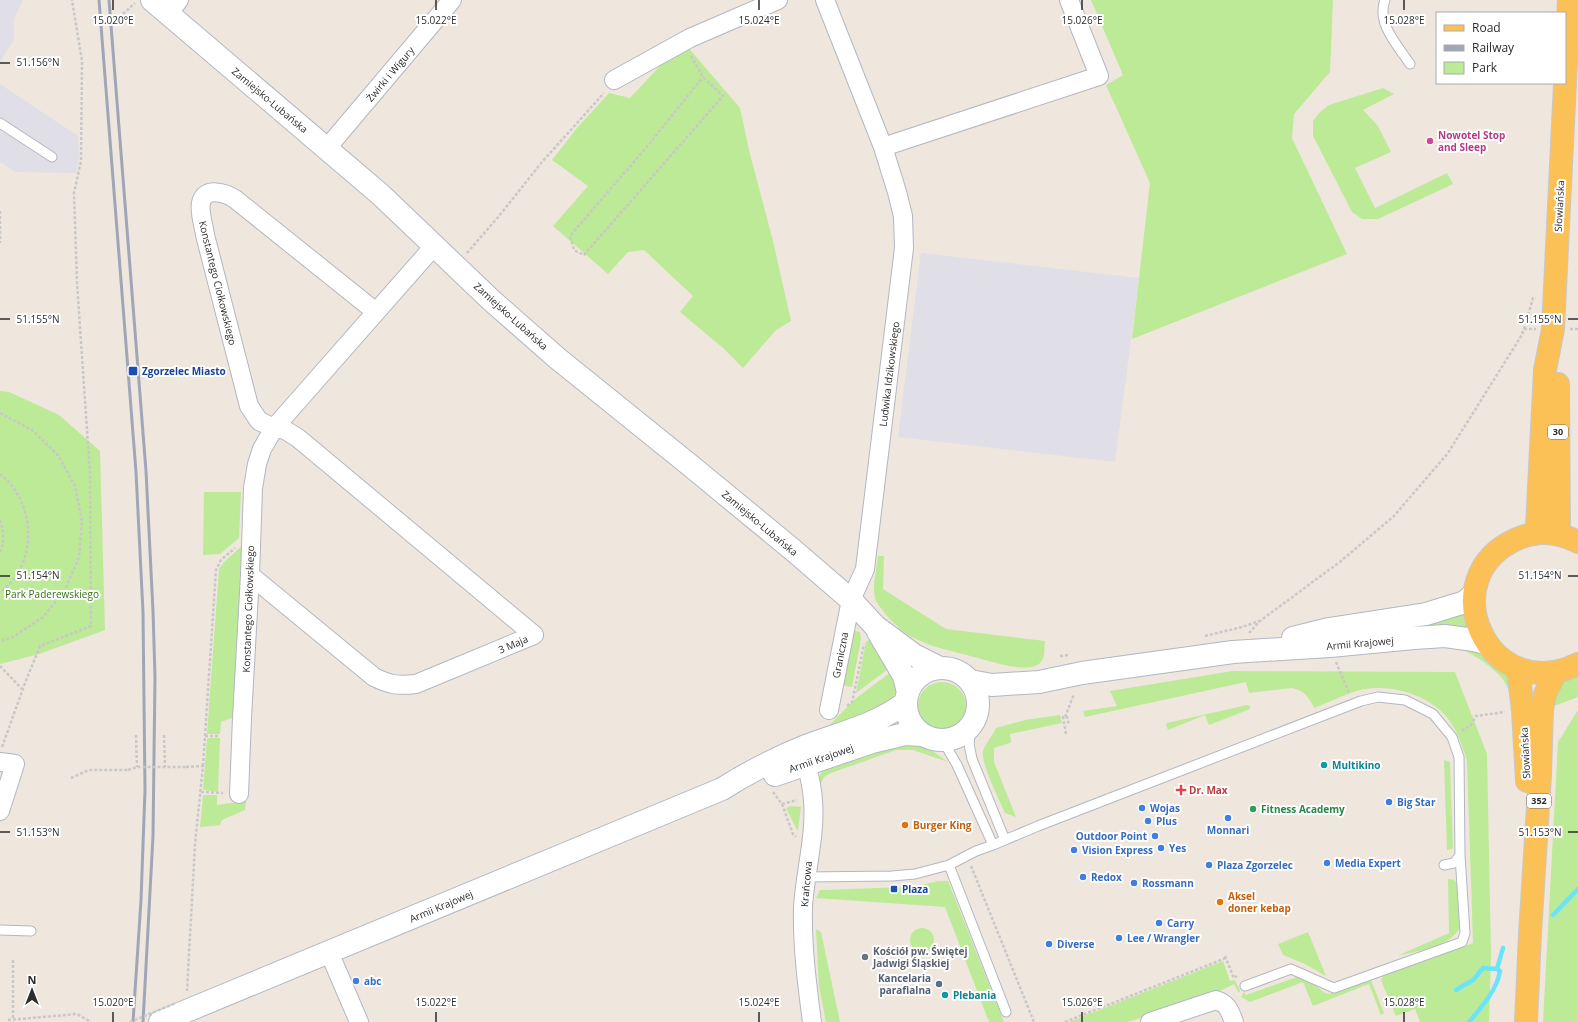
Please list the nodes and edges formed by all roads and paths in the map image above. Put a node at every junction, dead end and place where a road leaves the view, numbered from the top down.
1 (72, 0) edge
2 (152, 0) edge
3 (452, 0) edge
4 (778, 0) edge
5 (825, 0) edge
6 (1069, 0) edge
7 (1385, 0) edge
8 (1569, 0) edge
9 (174, 7) edge
10 (683, 42) junction
11 (1566, 62) edge
12 (1410, 64) dead end
13 (703, 77) junction
14 (614, 80) joint
15 (1565, 84) edge
16 (0, 123) edge
17 (883, 147) junction
18 (327, 148) junction
19 (52, 157) dead end
20 (0, 211) edge
21 (0, 243) edge
22 (435, 245) junction
23 (454, 264) junction
24 (1554, 298) junction
25 (376, 312) junction
26 (1524, 329) junction
27 (1547, 329) junction
28 (0, 413) edge
29 (274, 428) junction
30 (0, 474) edge
31 (0, 520) edge
32 (1534, 534) junction
33 (251, 535) junction
34 (1568, 539) edge
35 (0, 552) edge
36 (250, 575) junction
37 (0, 592) edge
38 (1474, 594) junction
39 (851, 600) junction
40 (875, 626) junction
41 (0, 641) edge
42 (1486, 643) junction
43 (1233, 652) junction
44 (1334, 656) dead end
45 (1578, 664) edge
46 (0, 666) edge
47 (940, 668) junction
48 (1518, 668) junction
49 (1556, 672) junction
50 (970, 680) junction
51 (1039, 682) junction
52 (1076, 687) dead end
53 (22, 690) junction
54 (907, 697) junction
55 (1353, 704) junction
56 (830, 710) dead end
57 (1511, 712) dead end
58 (1065, 717) junction
59 (975, 719) junction
60 (1069, 725) dead end
61 (1066, 734) dead end
62 (136, 735) dead end
63 (164, 735) dead end
64 (205, 736) junction
65 (220, 736) dead end
66 (932, 738) junction
67 (1452, 738) junction
68 (0, 756) edge
69 (803, 756) junction
70 (203, 766) junction
71 (137, 767) junction
72 (165, 767) junction
73 (71, 778) dead end
74 (773, 791) dead end
75 (201, 792) junction
76 (240, 794) joint
77 (804, 798) dead end
78 (782, 804) junction
79 (0, 811) edge
80 (800, 840) dead end
81 (1005, 840) junction
82 (993, 846) junction
83 (1460, 855) junction
84 (970, 863) dead end
85 (949, 865) junction
86 (1444, 865) dead end
87 (806, 877) junction
88 (0, 930) edge
89 (31, 931) dead end
90 (1530, 934) junction
91 (329, 952) junction
92 (13, 960) dead end
93 (1234, 978) dead end
94 (1245, 986) dead end
95 (176, 1008) edge
96 (1006, 1012) dead end
97 (13, 1019) junction
98 (8, 1020) dead end
99 (91, 1022) edge
100 (130, 1022) edge
101 (359, 1022) edge
102 (812, 1022) edge
103 (1034, 1022) edge
104 (1065, 1022) edge
105 (1150, 1022) edge
106 (1234, 1022) edge
107 (1526, 1022) edge

1 - 53 path
2 - 9 main road, Zamiejsko-Lubańska
3 - 18 street, Żwirki i Wigury
4 - 10 street
5 - 17 street, Ludwika Idzikowskiego
6 - 17 street
7 - 12 lane
8 - 11 main road, Słowiańska / 30
9 - 18 main road, Zamiejsko-Lubańska
10 - 13 path
10 - 14 street
13 - 13 path
14 - 23 path
15 - 24 main road, Słowiańska / 30
16 - 19 lane
17 - 39 street, Ludwika Idzikowskiego
18 - 22 main road, Zamiejsko-Lubańska
20 - 21 path
22 - 23 main road, Zamiejsko-Lubańska
22 - 25 street, Konstantego Ciołkowskiego
23 - 39 main road, Zamiejsko-Lubańska
24 - 26 path
24 - 27 main road, Słowiańska / 30
25 - 29 street, Konstantego Ciołkowskiego
25 - 29 street, Konstantego Ciołkowskiego
26 - 27 path
26 - 43 path
27 - 32 main road, Słowiańska / 30
27 - 34 main road, Słowiańska / 30
28 - 41 path
29 - 33 street, Konstantego Ciołkowskiego
29 - 36 street, 3 Maja
30 - 37 path
31 - 35 path
32 - 34 main road, 30
32 - 38 main road, 30
33 - 36 street, Konstantego Ciołkowskiego
33 - 64 path
36 - 76 street, Konstantego Ciołkowskiego
38 - 42 main road, 30
38 - 43 main road, Armii Krajowej
39 - 40 main road, Zamiejsko-Lubańska
39 - 56 street, Graniczna
40 - 47 main road, Zamiejsko-Lubańska
40 - 54 main road, Zamiejsko-Lubańska
42 - 43 main road, Armii Krajowej
42 - 48 main road, 30
43 - 51 main road, Armii Krajowej
44 - 55 path
45 - 49 main road, 30
46 - 53 path
47 - 50 main road
47 - 54 main road
48 - 49 main road, 30
48 - 90 main road, Słowiańska / 352
49 - 90 main road, Słowiańska / 352
50 - 51 main road, Armii Krajowej
50 - 59 main road
51 - 59 main road, Armii Krajowej
52 - 58 path
53 - 68 path
54 - 66 main road
54 - 69 main road, Armii Krajowej
55 - 67 lane
55 - 81 lane
57 - 67 path
58 - 60 path
58 - 61 path
59 - 66 main road
59 - 81 lane
62 - 71 path
63 - 72 path
64 - 65 path
64 - 70 path
66 - 69 main road, Armii Krajowej
66 - 82 lane
67 - 83 lane
68 - 79 street
69 - 87 street, Krańcowa
69 - 91 main road, Armii Krajowej
70 - 72 path, bridge
70 - 75 path
71 - 72 path, bridge
71 - 73 path, bridge
74 - 78 path
75 - 76 path
75 - 95 path
77 - 78 path
78 - 80 path
81 - 82 lane
82 - 85 lane
83 - 86 lane
83 - 94 lane
84 - 103 path
85 - 87 lane
85 - 96 lane
87 - 102 street, Krańcowa
88 - 89 lane
90 - 107 main road, Słowiańska / 352
91 - 95 main road, Armii Krajowej
91 - 101 street
92 - 97 path
93 - 104 path
95 - 100 path, bridge
97 - 98 path
97 - 99 path
105 - 106 street

